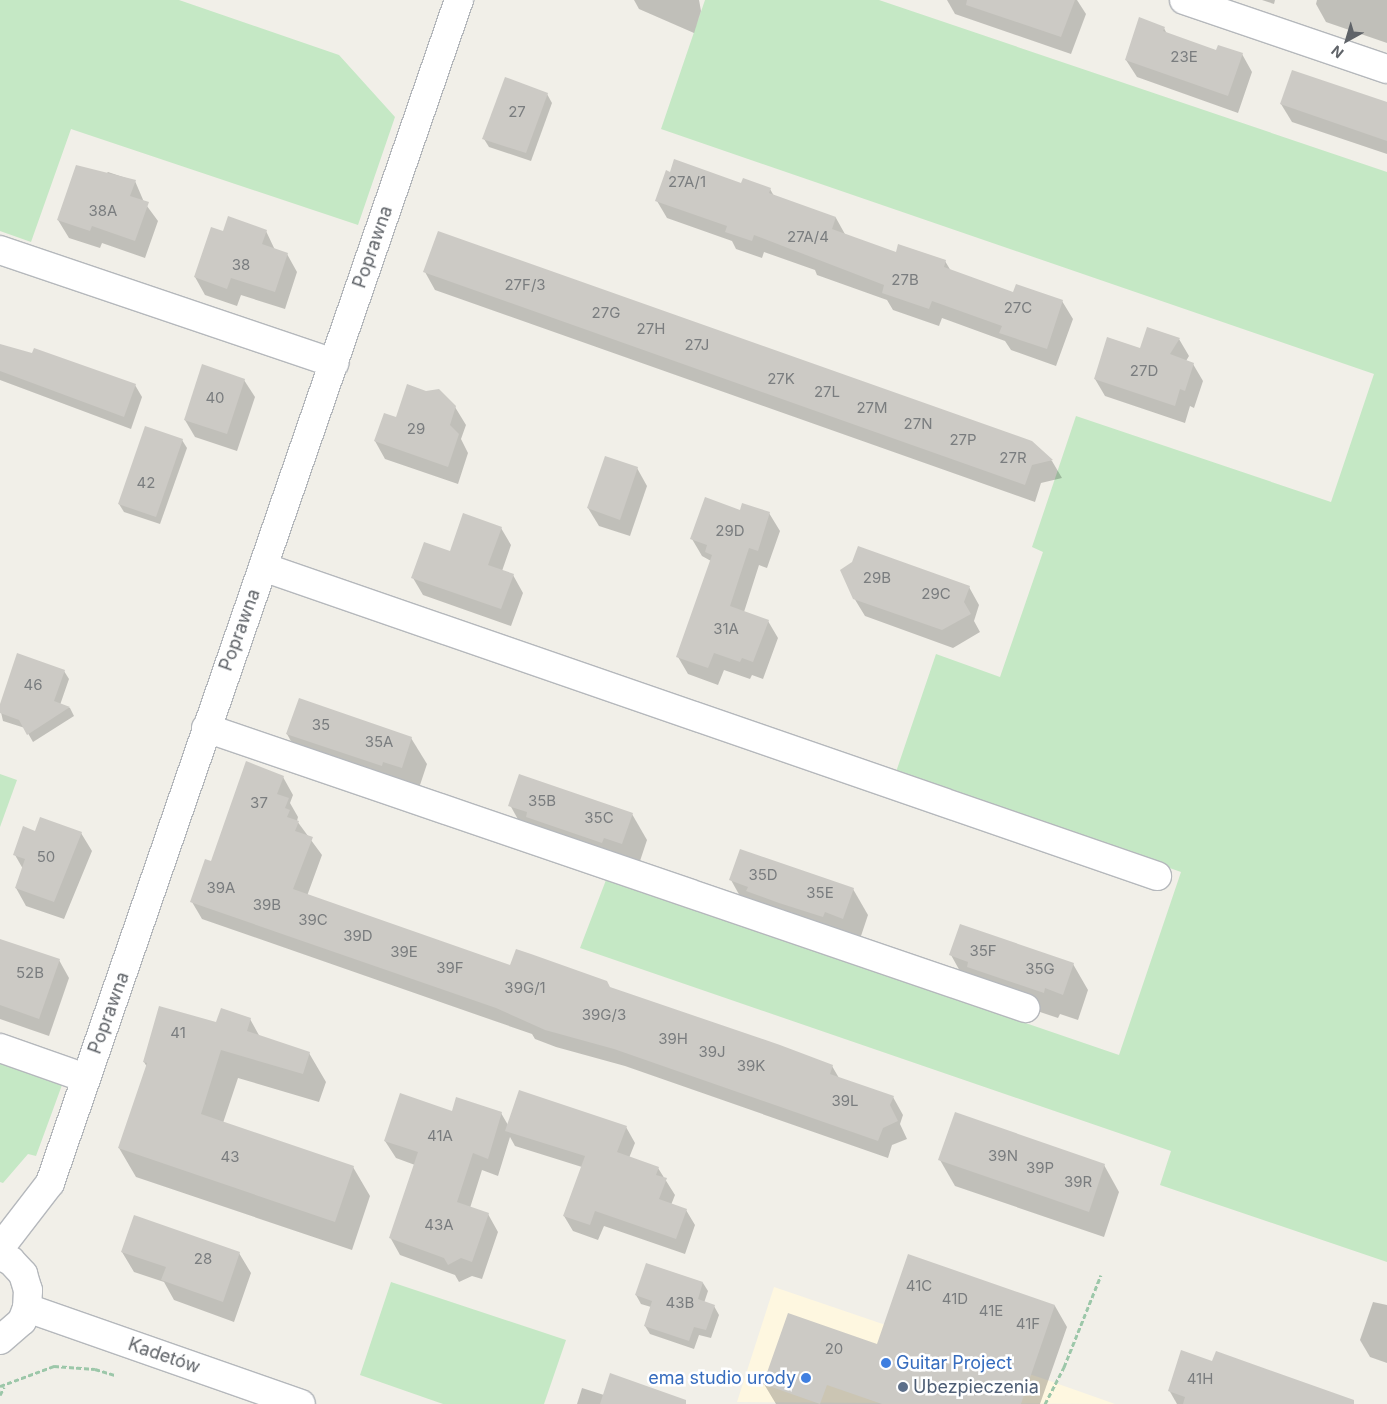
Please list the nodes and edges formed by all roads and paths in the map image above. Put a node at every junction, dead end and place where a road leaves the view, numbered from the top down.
1 (459, 0) edge
2 (1184, 0) edge
3 (1387, 69) edge
4 (0, 250) edge
5 (334, 363) junction
6 (263, 567) junction
7 (206, 728) junction
8 (1157, 876) dead end
9 (1025, 1008) dead end
10 (0, 1048) edge
11 (85, 1078) junction
12 (0, 1248) edge
13 (0, 1256) edge
14 (1101, 1275) dead end
15 (27, 1308) junction
16 (0, 1340) edge
17 (122, 1377) dead end
18 (2, 1386) edge
19 (0, 1396) edge
20 (301, 1404) edge
21 (1045, 1404) edge

1 - 5 street, Poprawna
2 - 3 street
4 - 5 street
5 - 6 street, Poprawna
6 - 7 street, Poprawna
6 - 8 street
7 - 9 street
7 - 11 street, Poprawna
10 - 11 street
11 - 12 street, Poprawna
13 - 15 street
14 - 21 path
15 - 16 street
15 - 20 street, Kadetów
17 - 18 path
18 - 19 path

